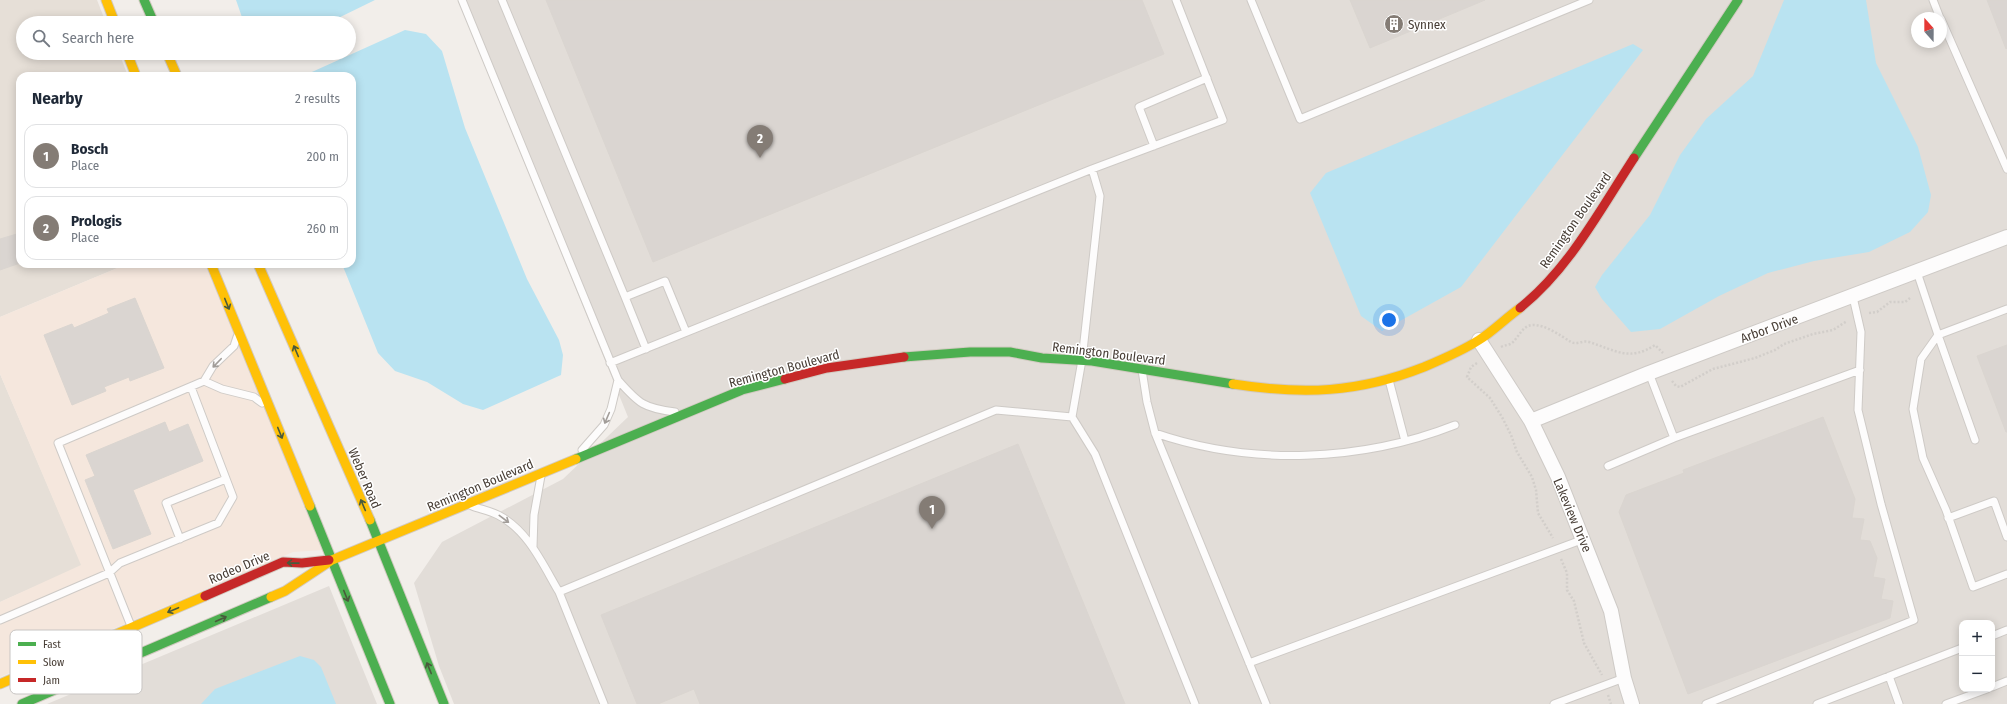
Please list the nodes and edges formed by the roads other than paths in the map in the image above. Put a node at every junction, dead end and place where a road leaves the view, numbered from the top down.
1 (106, 0) edge
2 (144, 0) edge
3 (462, 0) edge
4 (502, 0) edge
5 (1176, 0) edge
6 (1251, 0) edge
7 (1589, 0) edge
8 (1738, 0) edge
9 (1933, 0) edge
10 (1938, 12) edge
11 (112, 16) edge
12 (151, 16) edge
13 (1947, 33) edge
14 (130, 60) edge
15 (170, 60) edge
16 (134, 72) edge
17 (175, 72) edge
18 (1207, 78) junction
19 (1154, 146) junction
20 (1092, 169) junction
21 (2007, 169) edge
22 (2007, 237) edge
23 (213, 268) edge
24 (260, 268) edge
25 (1917, 272) junction
26 (625, 297) junction
27 (1853, 297) junction
28 (2007, 308) edge
29 (238, 331) junction
30 (686, 332) junction
31 (1938, 335) junction
32 (1479, 340) junction
33 (646, 349) junction
34 (1082, 360) junction
35 (610, 363) junction
36 (1142, 370) junction
37 (1860, 370) junction
38 (1649, 373) junction
39 (618, 380) junction
40 (1389, 380) junction
41 (204, 381) junction
42 (191, 387) junction
43 (271, 410) junction
44 (685, 413) junction
45 (1072, 417) junction
46 (1531, 421) junction
47 (1455, 425) dead end
48 (1155, 433) junction
49 (1674, 438) junction
50 (1975, 440) dead end
51 (1405, 441) junction
52 (574, 459) junction
53 (1608, 466) dead end
54 (542, 473) junction
55 (226, 479) junction
56 (468, 504) junction
57 (1948, 518) junction
58 (2007, 537) edge
59 (180, 539) junction
60 (1584, 539) junction
61 (379, 541) junction
62 (533, 547) junction
63 (332, 560) junction
64 (109, 573) junction
65 (2007, 574) edge
66 (558, 592) junction
67 (0, 620) edge
68 (131, 628) junction
69 (126, 630) edge
70 (2007, 630) edge
71 (1995, 635) edge
72 (1959, 649) edge
73 (142, 652) edge
74 (1249, 663) junction
75 (1889, 676) junction
76 (1624, 678) junction
77 (10, 680) edge
78 (2007, 682) edge
79 (0, 684) edge
80 (1995, 686) edge
81 (1978, 692) edge
82 (45, 694) edge
83 (22, 704) edge
84 (390, 704) edge
85 (444, 704) edge
86 (604, 704) edge
87 (1195, 704) edge
88 (1266, 704) edge
89 (1554, 704) edge
90 (1632, 704) edge
91 (1706, 704) edge
92 (1817, 704) edge
93 (1899, 704) edge
94 (1946, 704) edge

1 - 11 main road
2 - 12 main road
3 - 35 lane
4 - 26 lane
5 - 18 lane
6 - 7 lane
8 - 32 main road, Remington Boulevard
9 - 10 lane
13 - 21 lane
14 - 16 main road
15 - 17 main road
18 - 19 lane
18 - 19 lane
19 - 20 lane
20 - 30 lane
20 - 34 lane
22 - 25 street, Arbor Drive
23 -> 29 main road
61 -> 24 main road, Weber Road
25 - 27 street, Arbor Drive
25 - 31 lane
26 - 30 lane
26 - 33 lane
27 - 37 lane
27 - 38 street, Arbor Drive
28 - 31 lane
29 -> 41 lane
29 - 43 main road
30 - 33 lane
31 - 50 lane
31 - 57 lane
32 - 40 main road, Remington Boulevard
32 - 46 street, Lakeview Drive
33 - 35 lane
34 - 36 main road, Remington Boulevard
34 - 44 main road, Remington Boulevard
34 - 45 lane
35 - 39 lane
36 - 40 main road, Remington Boulevard
36 - 48 lane
37 - 49 lane
37 - 91 lane
38 - 46 street, Arbor Drive
38 - 49 lane
39 - 44 lane
39 -> 52 lane
40 - 51 lane
41 - 42 lane
41 - 43 lane
42 - 55 lane
42 - 64 lane
43 -> 63 main road
44 - 52 main road, Remington Boulevard
45 - 66 lane
45 - 87 lane
46 - 60 street, Lakeview Drive
47 - 51 lane
48 - 51 lane
48 - 74 lane
49 - 53 lane
52 - 54 main road, Remington Boulevard
54 - 56 main road, Remington Boulevard
54 - 62 lane
55 - 59 lane
55 - 59 lane
56 - 61 main road, Remington Boulevard
56 -> 62 lane
57 - 58 lane
57 - 65 lane
59 - 64 lane
60 - 74 lane
60 - 76 street, Lakeview Drive
61 - 63 main road, Remington Boulevard
85 -> 61 main road, Weber Road
62 - 66 lane
63 -> 68 main road, Rodeo Drive
73 -> 63 main road
63 -> 84 main road
64 - 67 lane
64 - 68 lane
66 - 86 lane
68 - 69 main road, Rodeo Drive
70 - 71 lane
72 - 75 lane
74 - 88 lane
75 - 92 lane
75 - 93 lane
76 - 89 lane
76 - 90 street, Lakeview Drive
77 - 79 main road, Rodeo Drive
78 - 80 lane
81 - 94 lane
83 -> 82 main road

